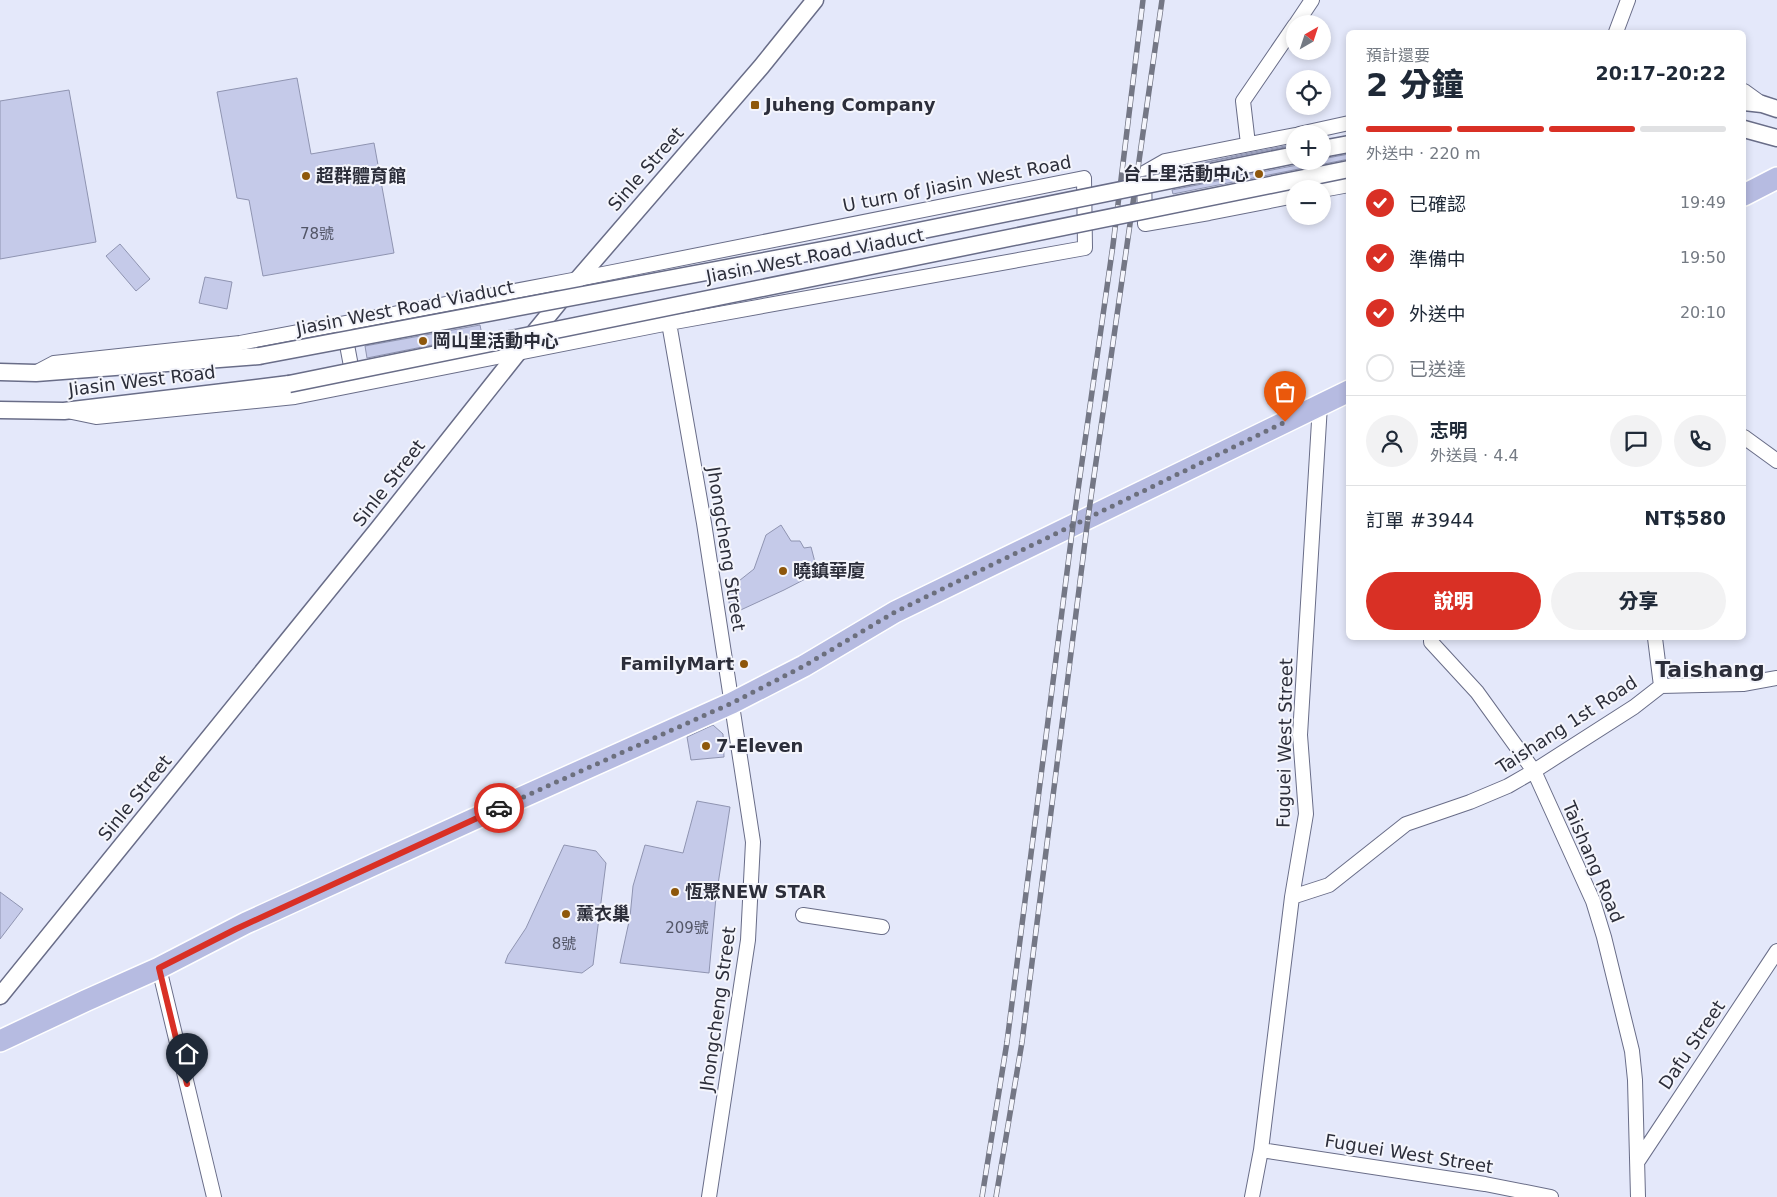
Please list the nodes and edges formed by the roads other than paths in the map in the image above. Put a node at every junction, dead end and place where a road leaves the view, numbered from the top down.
1 (815, 0) edge
2 (1312, 0) edge
3 (1628, 0) edge
4 (1301, 15) edge
5 (1617, 30) edge
6 (1286, 37) edge
7 (1746, 92) edge
8 (1746, 102) edge
9 (1770, 106) edge
10 (1346, 124) edge
11 (1331, 127) edge
12 (1748, 133) edge
13 (1286, 137) edge
14 (1777, 138) edge
15 (1248, 144) junction
16 (1346, 145) edge
17 (1331, 147) edge
18 (1286, 157) edge
19 (1346, 170) edge
20 (1777, 178) edge
21 (1346, 186) edge
22 (1331, 188) edge
23 (1746, 194) edge
24 (1286, 198) edge
25 (578, 279) junction
26 (669, 323) junction
27 (343, 324) junction
28 (516, 354) junction
29 (259, 356) joint
30 (0, 372) edge
31 (36, 373) junction
32 (289, 384) joint
33 (355, 386) junction
34 (1346, 392) edge
35 (1320, 405) junction
36 (0, 410) edge
37 (64, 411) junction
38 (1746, 438) edge
39 (1777, 460) edge
40 (1431, 640) edge
41 (1654, 640) edge
42 (1777, 678) edge
43 (1661, 686) junction
44 (732, 703) junction
45 (1534, 772) junction
46 (1292, 898) junction
47 (803, 915) dead end
48 (882, 927) dead end
49 (1777, 951) edge
50 (159, 968) junction
51 (0, 996) edge
52 (0, 1041) edge
53 (1261, 1150) junction
54 (1638, 1161) junction
55 (214, 1197) edge
56 (709, 1197) edge
57 (1252, 1197) edge
58 (1552, 1197) edge
59 (1638, 1197) edge

1 - 25 street, Sinle Street
2 - 4 street
3 - 5 street
6 - 15 street
7 - 9 street
8 - 9 street
10 - 11 street
12 - 14 street
13 - 15 street
15 - 24 street
16 - 17 street
18 - 29 street, Jiasin West Road Viaduct, bridge
19 - 32 street, Jiasin West Road Viaduct, bridge
20 - 23 main road
21 - 22 street
25 - 26 street, U turn of Jiasin West Road
25 - 27 street
25 - 28 street, Sinle Street
26 - 28 street, U turn of Jiasin West Road
26 - 44 street, Jhongcheng Street
27 - 31 street
27 - 33 street
28 - 33 street, U turn of Jiasin West Road
28 - 51 street, Sinle Street
29 - 31 street, Jiasin West Road
30 - 31 street, Jiasin West Road
32 - 37 street, Jiasin West Road
33 - 37 street, U turn of Jiasin West Road
34 - 35 main road
35 - 44 main road
35 - 46 street, Fuguei West Street
36 - 37 street, Jiasin West Road
38 - 39 street
40 - 45 street, Taishang Road
41 - 43 street, Taishang 1st Road
42 - 43 street
43 - 45 street, Taishang 1st Road
44 - 50 main road
44 - 56 street, Jhongcheng Street
45 - 46 street, Taishang 1st Road
45 - 54 street, Taishang Road
46 - 53 street, Fuguei West Street
47 - 48 street
49 - 54 street, Dafu Street
50 - 52 main road
50 - 55 street
53 - 57 street
53 - 58 street, Fuguei West Street
54 - 59 street, Taishang Road

